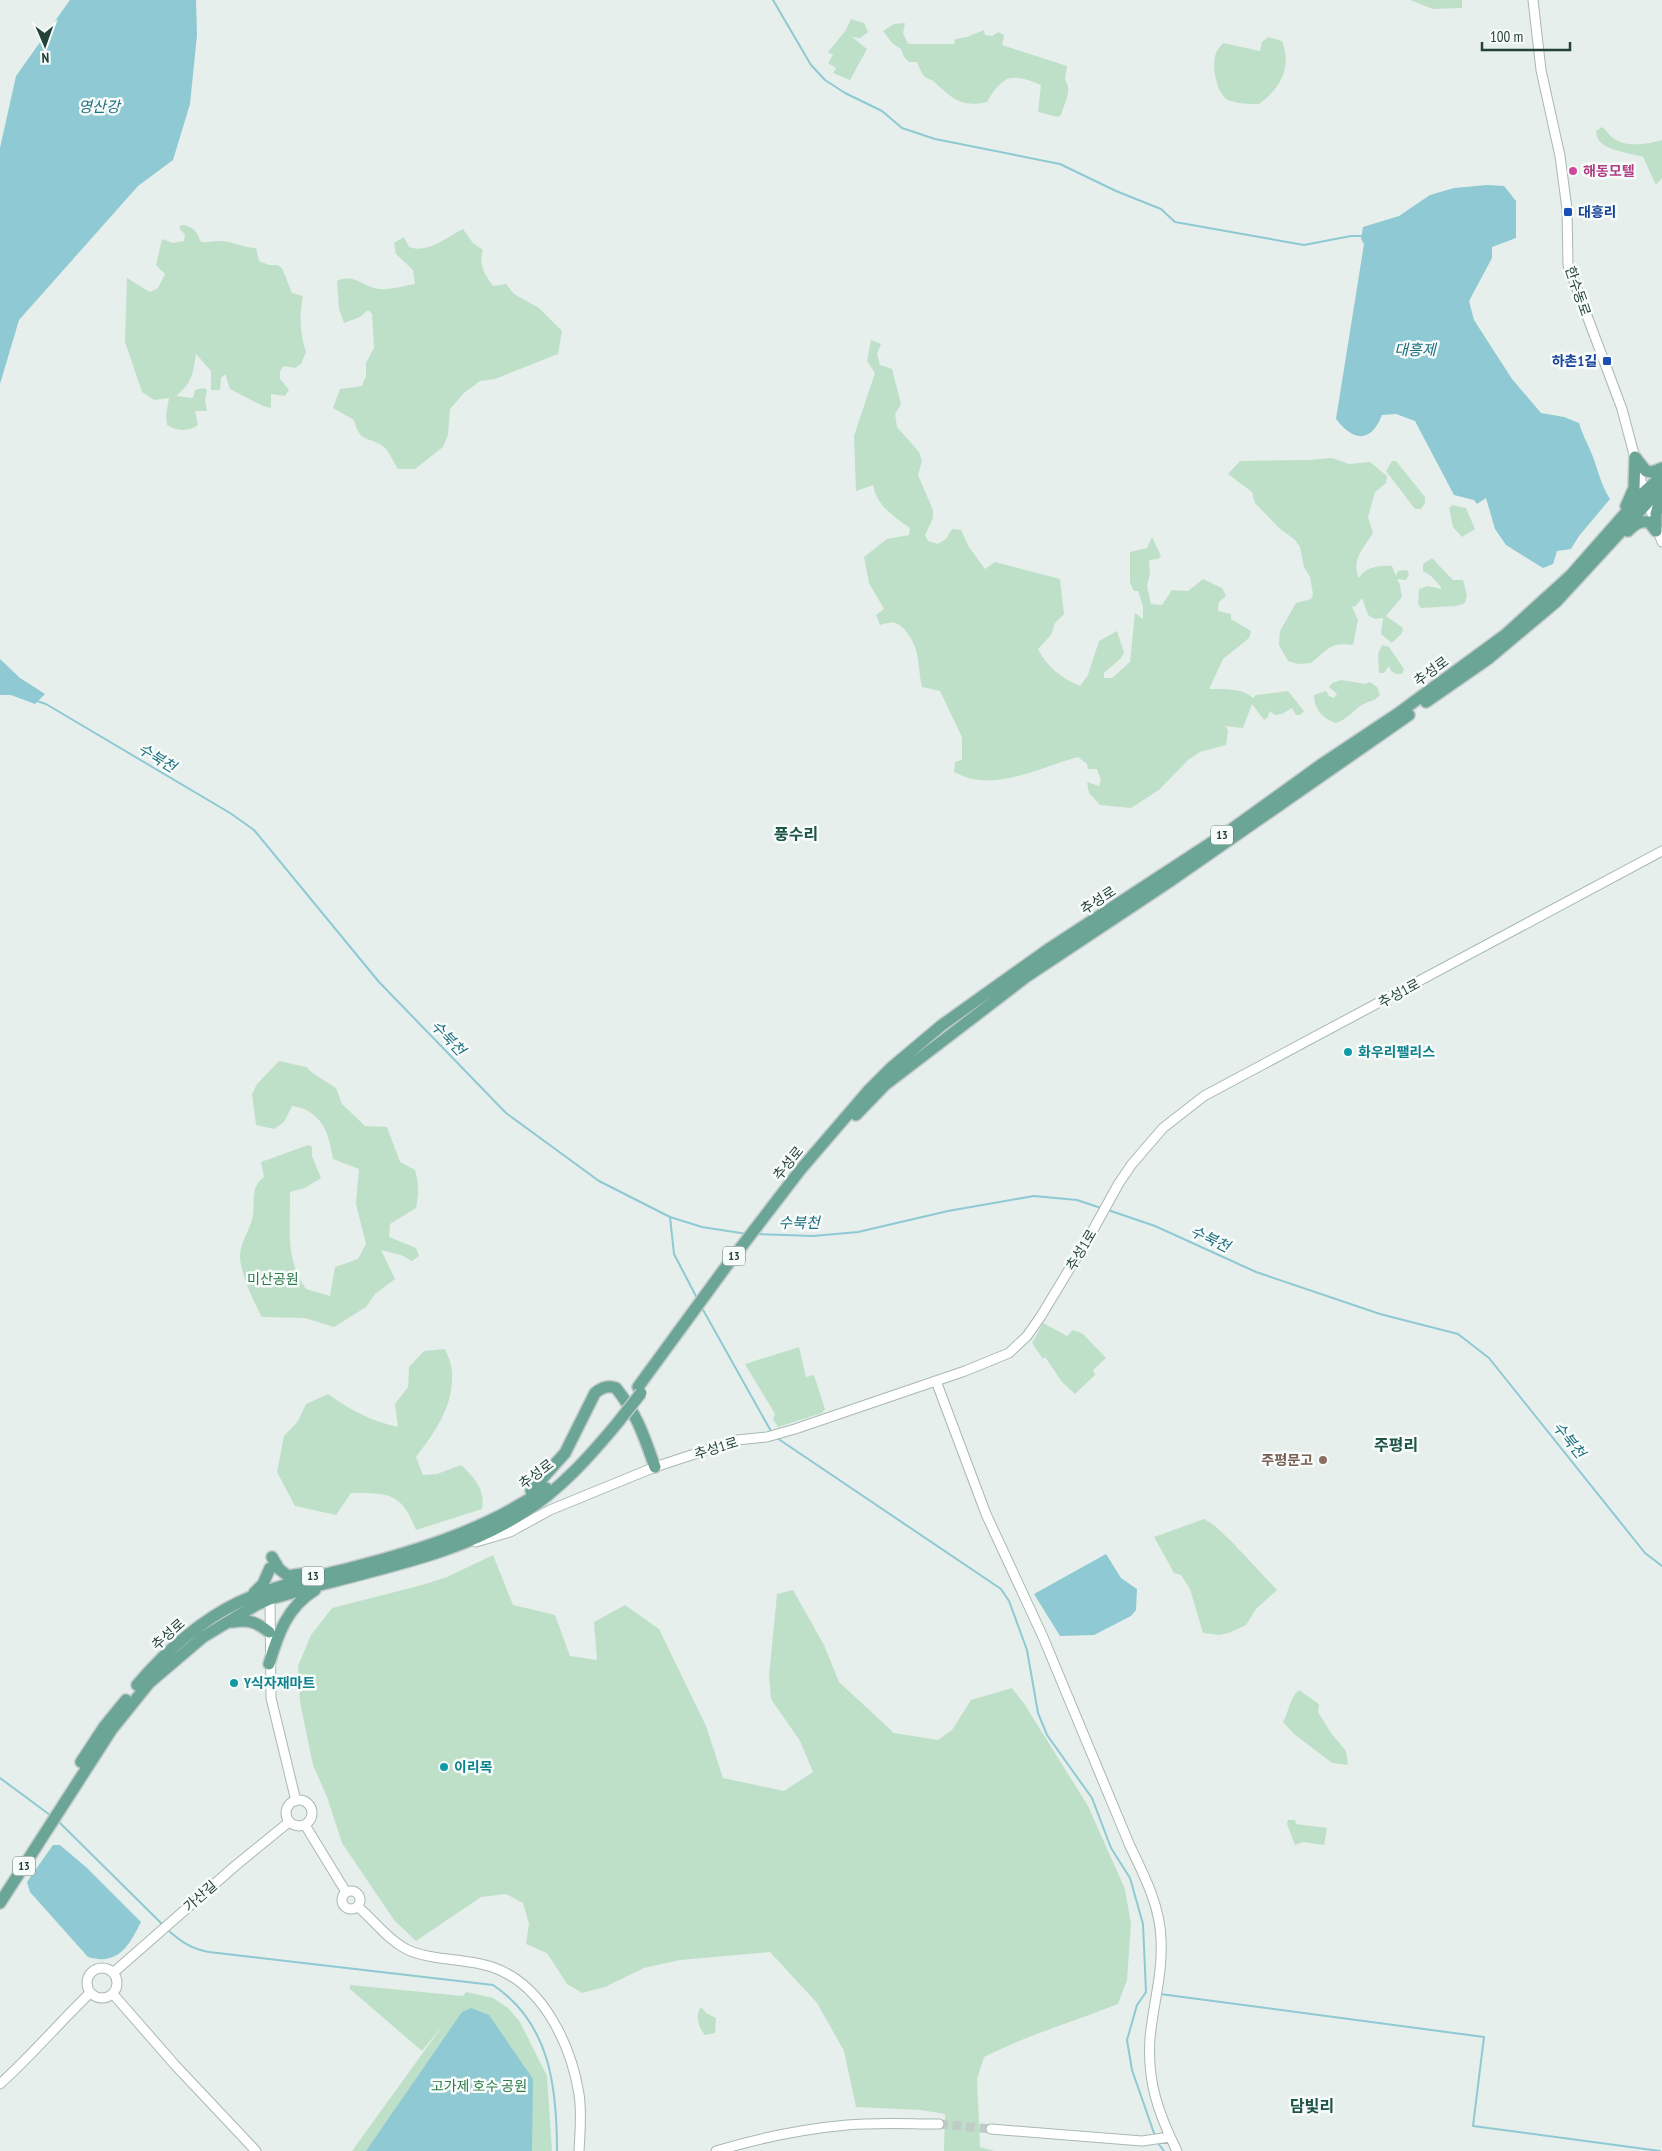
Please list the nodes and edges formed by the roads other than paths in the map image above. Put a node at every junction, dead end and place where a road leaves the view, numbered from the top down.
1 (1533, 0) edge
2 (1635, 457) junction
3 (1662, 468) edge
4 (1662, 476) edge
5 (1662, 487) edge
6 (1662, 493) edge
7 (1645, 497) junction
8 (1656, 531) junction
9 (1662, 542) edge
10 (1565, 580) junction
11 (1556, 602) junction
12 (1662, 851) edge
13 (785, 1196) junction
14 (936, 1381) junction
15 (617, 1418) junction
16 (655, 1467) junction
17 (514, 1508) junction
18 (452, 1548) junction
19 (324, 1579) junction
20 (248, 1598) junction
21 (270, 1599) junction
22 (226, 1624) junction
23 (269, 1632) junction
24 (269, 1664) junction
25 (296, 1801) junction
26 (59, 1804) junction
27 (289, 1822) junction
28 (305, 1825) junction
29 (44, 1826) junction
30 (0, 1891) edge
31 (346, 1892) junction
32 (0, 1904) edge
33 (358, 1907) junction
34 (112, 1972) junction
35 (90, 1994) junction
36 (113, 1994) junction
37 (0, 2084) edge
38 (939, 2124) tunnel mouth
39 (991, 2130) tunnel mouth
40 (1167, 2137) junction
41 (256, 2151) edge
42 (579, 2151) edge
43 (716, 2151) edge
44 (1177, 2151) edge

1 - 2 street, 한수동로
2 - 3 main road
2 - 7 street, 한수동로
2 - 10 main road
4 - 7 main road, 추성로 / 13
5 - 7 main road, 추성로 / 13
6 - 8 main road
7 - 8 street, 한수동로
7 - 10 main road, 추성로 / 13
7 - 11 main road, 추성로 / 13
8 - 9 street, 한수동로
8 - 11 main road
10 - 13 main road, 추성로 / 13
11 - 13 main road, 추성로 / 13
12 - 14 street, 추성1로
13 - 15 main road, 추성로 / 13, bridge
14 - 16 street, 추성1로
14 - 40 street
15 - 17 main road, 추성로 / 13
15 - 18 main road, 추성로 / 13
16 - 17 main road
16 - 18 street, 추성1로
17 - 19 main road, 추성로 / 13
18 - 19 main road, 추성로 / 13
19 - 20 main road, 추성로 / 13
19 - 20 main road
19 - 21 main road, 추성로 / 13
19 - 24 main road
20 - 26 main road, 추성로 / 13
21 - 22 main road, 추성로 / 13
21 - 23 street
22 - 23 main road
22 - 26 main road, 추성로 / 13
23 - 24 street
24 - 25 street
25 - 27 street
25 - 28 street
26 - 29 main road, 추성로 / 13
27 - 28 street
27 - 34 street, 가산길
28 - 31 street
29 - 30 main road, 추성로 / 13
29 - 32 main road, 추성로 / 13
31 - 33 street
31 - 33 street
33 - 42 street
34 - 35 street
34 - 36 street
35 - 36 street
35 - 37 street
36 - 41 street
38 - 43 street
39 - 40 street
40 - 44 street

